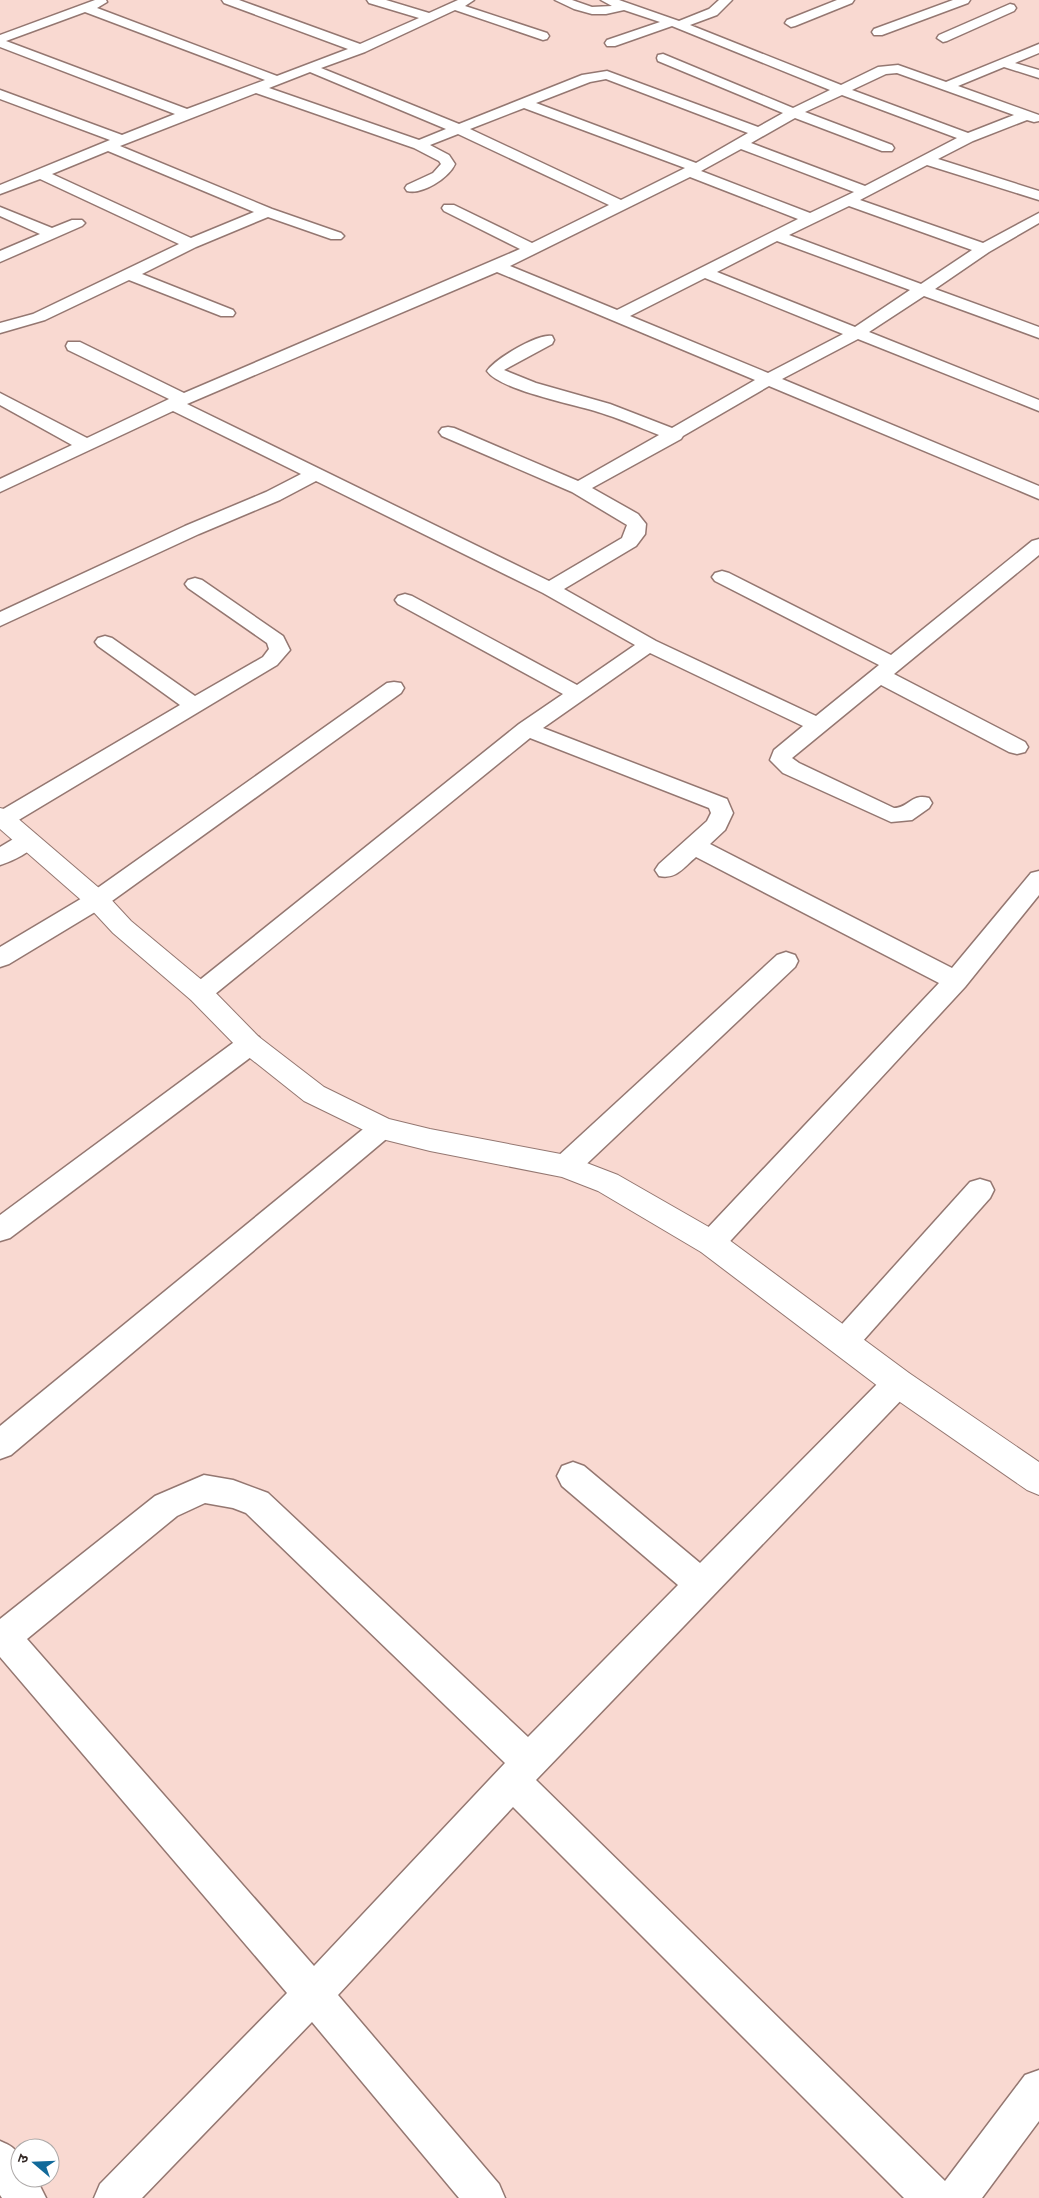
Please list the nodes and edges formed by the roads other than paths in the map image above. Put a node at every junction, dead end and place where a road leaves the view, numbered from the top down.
1 (106, 0) edge
2 (228, 0) edge
3 (373, 0) edge
4 (468, 0) edge
5 (561, 0) edge
6 (607, 0) edge
7 (726, 0) edge
8 (848, 0) edge
9 (964, 0) edge
10 (1024, 0) edge
11 (993, 3) dead end
12 (454, 6) junction
13 (624, 6) junction
14 (86, 8) junction
15 (1010, 8) junction
16 (430, 17) junction
17 (791, 22) dead end
18 (675, 24) junction
19 (878, 32) dead end
20 (543, 36) dead end
21 (943, 38) dead end
22 (1, 39) edge
23 (611, 43) dead end
24 (1039, 48) edge
25 (360, 49) junction
26 (663, 58) dead end
27 (1003, 63) junction
28 (310, 68) junction
29 (1039, 74) edge
30 (277, 80) junction
31 (947, 86) junction
32 (256, 88) junction
33 (841, 90) junction
34 (0, 94) edge
35 (524, 103) junction
36 (795, 112) junction
37 (186, 114) junction
38 (1033, 117) edge
39 (458, 129) junction
40 (761, 132) junction
41 (968, 138) junction
42 (124, 141) junction
43 (741, 144) junction
44 (419, 145) junction
45 (108, 146) junction
46 (887, 148) dead end
47 (926, 160) junction
48 (694, 170) junction
49 (41, 174) junction
50 (412, 188) dead end
51 (0, 190) edge
52 (866, 192) junction
53 (1039, 196) edge
54 (848, 201) junction
55 (620, 205) junction
56 (449, 208) dead end
57 (0, 211) edge
58 (267, 212) junction
59 (1039, 217) edge
60 (811, 219) junction
61 (77, 223) dead end
62 (53, 234) junction
63 (776, 235) junction
64 (336, 236) dead end
65 (191, 244) junction
66 (532, 249) junction
67 (984, 249) junction
68 (0, 256) edge
69 (497, 266) junction
70 (704, 272) junction
71 (129, 274) junction
72 (926, 289) junction
73 (227, 313) dead end
74 (616, 317) junction
75 (0, 328) edge
76 (1039, 332) edge
77 (855, 334) junction
78 (546, 340) dead end
79 (74, 346) dead end
80 (768, 380) junction
81 (0, 398) edge
82 (178, 402) junction
83 (1039, 406) edge
84 (448, 432) dead end
85 (675, 435) junction
86 (86, 445) junction
87 (317, 473) junction
88 (0, 486) edge
89 (579, 488) junction
90 (1039, 492) edge
91 (1039, 545) edge
92 (722, 577) dead end
93 (196, 584) dead end
94 (550, 589) junction
95 (405, 600) dead end
96 (0, 620) edge
97 (105, 642) dead end
98 (650, 645) junction
99 (886, 670) junction
100 (394, 688) dead end
101 (578, 694) junction
102 (195, 706) junction
103 (818, 725) junction
104 (526, 728) junction
105 (1017, 747) dead end
106 (921, 803) dead end
107 (2, 818) edge
108 (28, 840) junction
109 (694, 846) junction
110 (0, 857) edge
111 (667, 870) dead end
112 (1039, 879) edge
113 (97, 900) junction
114 (0, 958) edge
115 (786, 961) dead end
116 (956, 981) junction
117 (200, 993) junction
118 (250, 1044) junction
119 (382, 1128) junction
120 (566, 1166) junction
121 (980, 1190) dead end
122 (0, 1230) edge
123 (711, 1244) junction
124 (844, 1342) junction
125 (898, 1383) junction
126 (0, 1445) edge
127 (573, 1476) dead end
128 (1039, 1480) edge
129 (701, 1584) junction
130 (2, 1639) edge
131 (521, 1771) junction
132 (313, 1994) junction
133 (1039, 2089) edge
134 (0, 2161) edge
135 (26, 2198) edge
136 (114, 2198) edge
137 (485, 2198) edge
138 (934, 2198) edge
139 (957, 2198) edge

1 - 14 street
2 - 25 street
3 - 16 street
4 - 12 street
5 - 13 street
6 - 13 street
7 - 18 street
8 - 17 street
9 - 19 street
10 - 15 street
11 - 15 street
12 - 16 street
12 - 20 street
13 - 18 street
14 - 22 street
14 - 30 street
15 - 21 street
16 - 25 street
18 - 23 street
18 - 33 street
22 - 37 street
24 - 27 street
25 - 28 street
26 - 36 street
27 - 29 street
27 - 31 street
28 - 30 street
28 - 39 street
30 - 32 street
31 - 33 street
31 - 38 street
32 - 37 street
32 - 44 street
33 - 36 street
33 - 41 street
34 - 42 street
35 - 39 street
35 - 40 street
35 - 48 street
36 - 40 street
36 - 46 street
37 - 42 street
38 - 41 street
39 - 44 street
39 - 55 street
40 - 43 street
41 - 47 street
42 - 45 street
43 - 48 street
43 - 52 street
44 - 50 street
45 - 49 street
45 - 58 street
47 - 52 street
47 - 53 street
48 - 55 street
48 - 60 street
49 - 51 street
49 - 65 street
52 - 54 street
54 - 60 street
54 - 67 street
55 - 66 street
56 - 66 street
57 - 62 street
58 - 64 street
58 - 65 street
59 - 67 street
60 - 63 street
61 - 62 street
62 - 68 street
63 - 70 street
63 - 72 street
65 - 71 street
66 - 69 street
67 - 72 street
69 - 74 street
69 - 82 street
70 - 74 street
70 - 77 street
71 - 73 street
71 - 75 street
72 - 76 street
72 - 77 street
74 - 80 street
77 - 80 street
77 - 83 street
78 - 85 street
79 - 82 street
80 - 85 street
80 - 90 street
81 - 86 street
82 - 86 street
82 - 87 street
84 - 89 street
85 - 89 street
86 - 88 street
87 - 94 street
87 - 96 street
89 - 94 street
91 - 99 street
92 - 99 street
93 - 102 street
94 - 98 street
95 - 101 street
97 - 102 street
98 - 101 street
98 - 103 street
99 - 103 street
99 - 105 street
100 - 113 street
101 - 104 street
102 - 107 street
103 - 106 street
104 - 109 street
104 - 117 street
107 - 108 street
108 - 110 street
108 - 113 street
109 - 111 street
109 - 116 street
112 - 116 street
113 - 114 street
113 - 117 street
115 - 120 street
116 - 123 street
117 - 118 street
118 - 119 street
118 - 122 street
119 - 120 street
119 - 126 street
120 - 123 street
121 - 124 street
123 - 124 street
124 - 125 street
125 - 128 street
125 - 129 street
127 - 129 street
129 - 131 street
130 - 131 street
130 - 132 street
131 - 132 street
131 - 138 street
132 - 136 street
132 - 137 street
133 - 139 street
134 - 135 street

